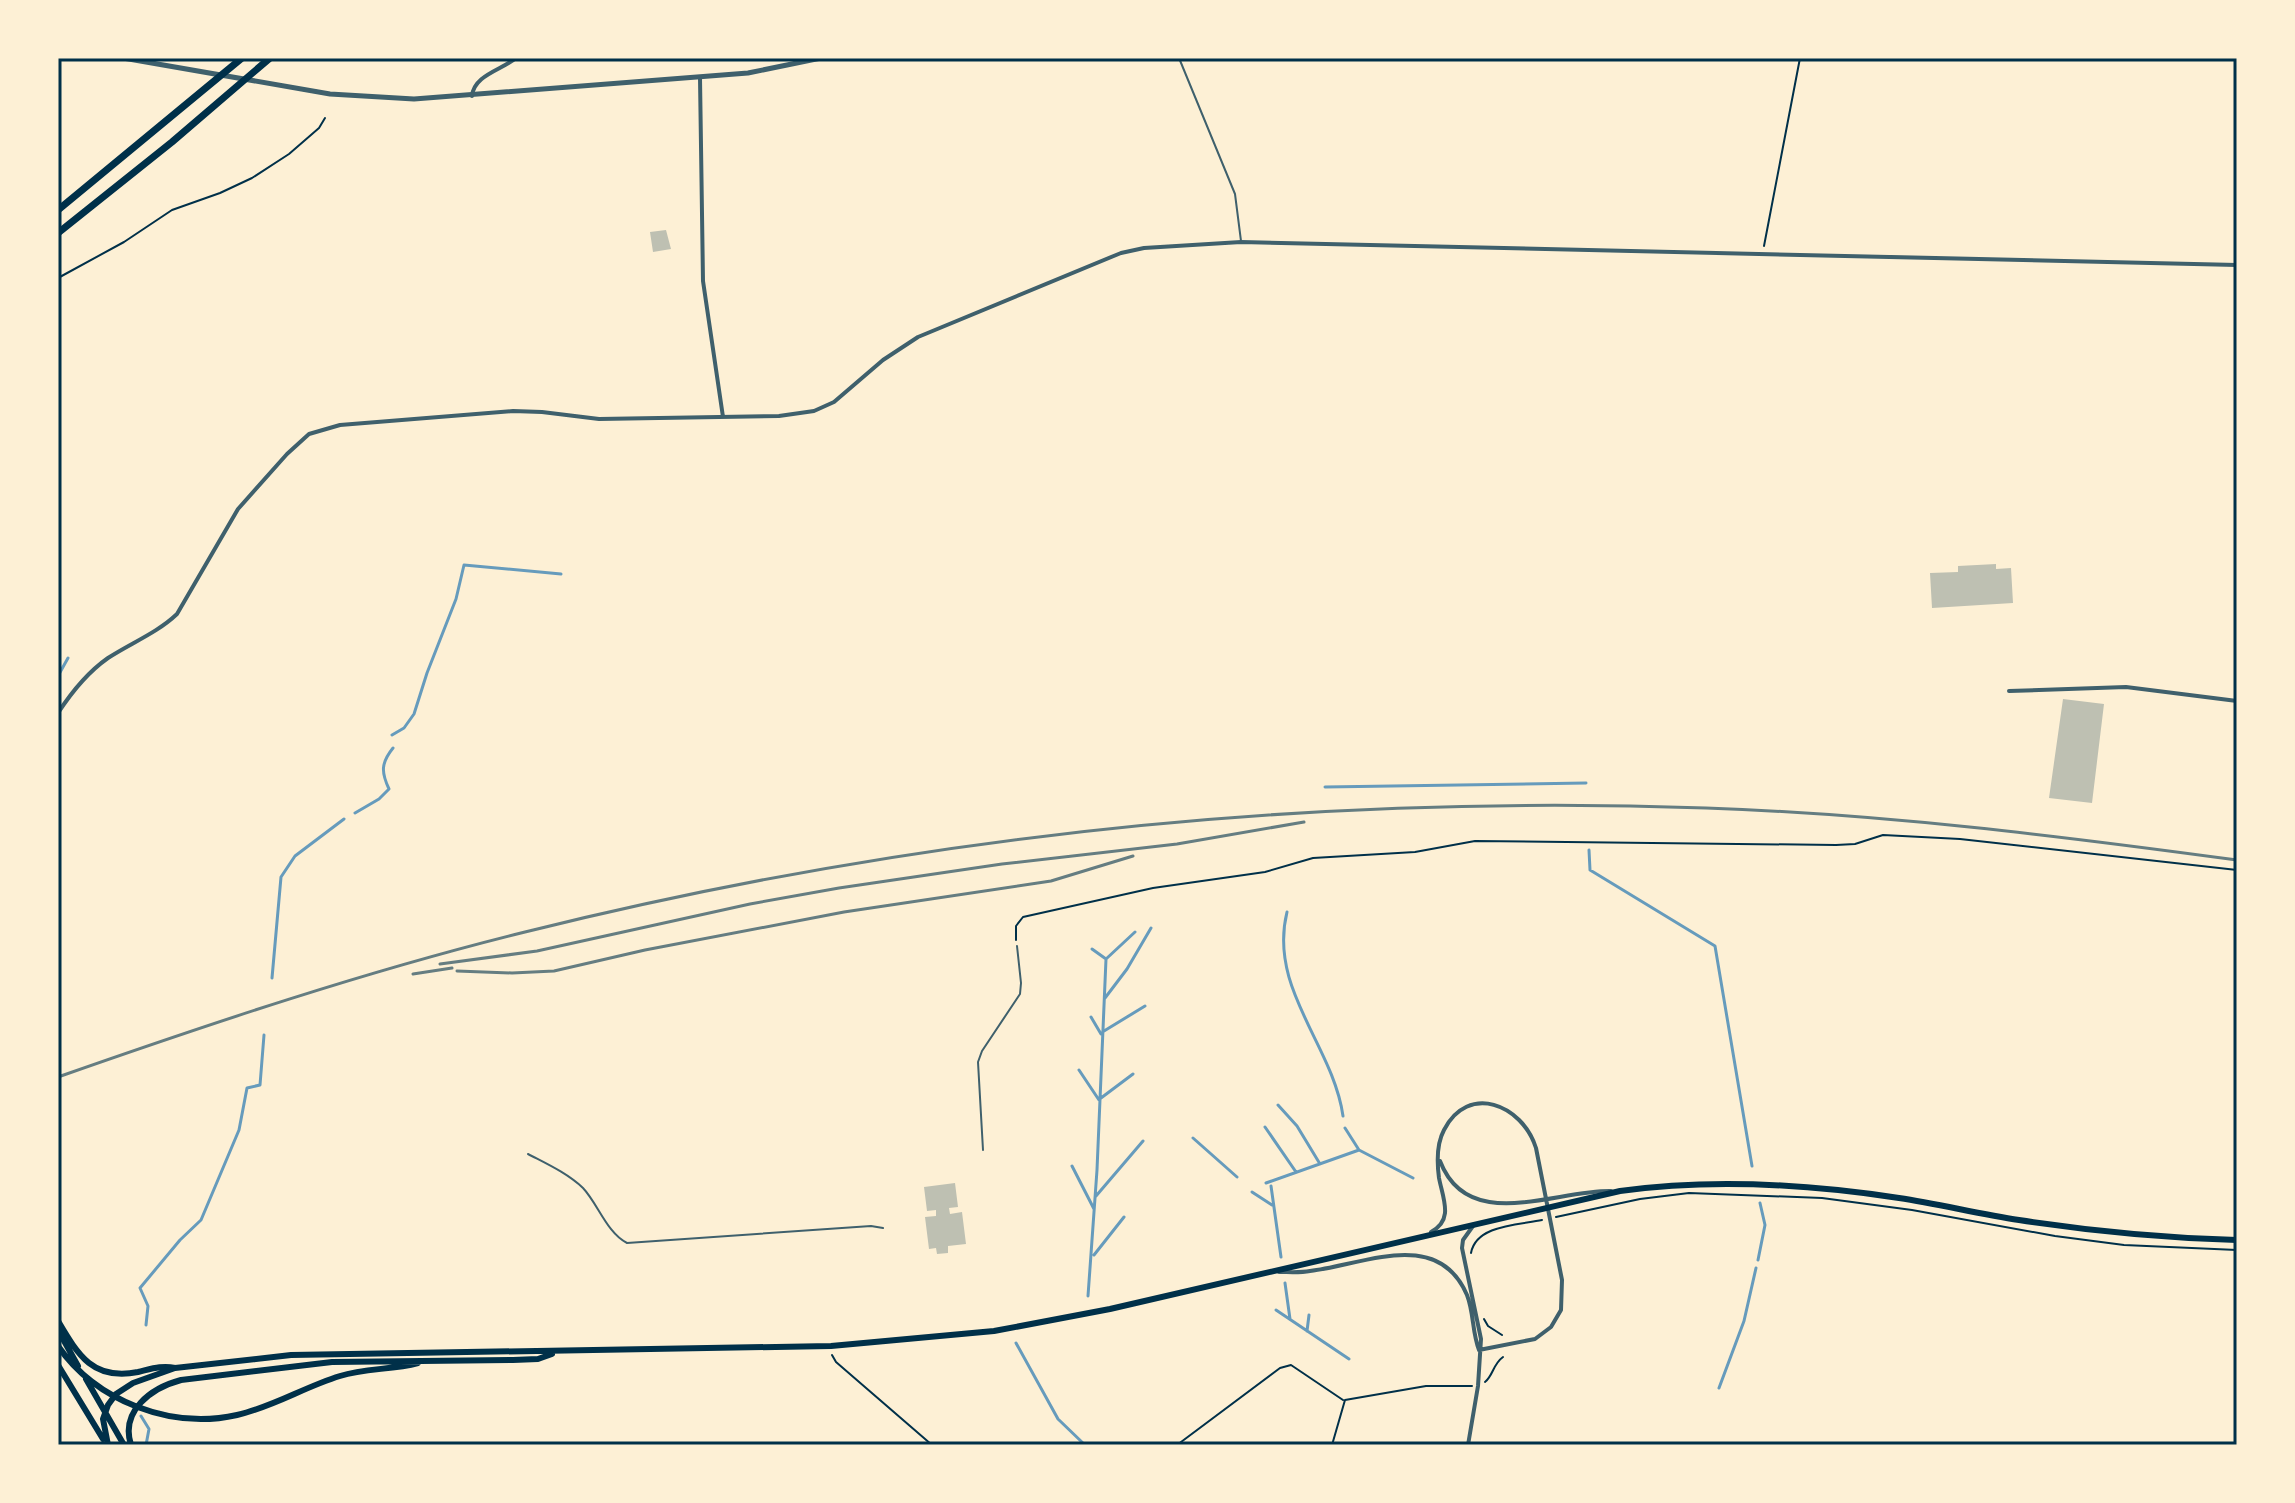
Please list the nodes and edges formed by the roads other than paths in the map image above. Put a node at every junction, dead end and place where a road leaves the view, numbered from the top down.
1 (123, 58) edge
2 (242, 58) edge
3 (270, 58) edge
4 (516, 58) edge
5 (821, 58) edge
6 (1179, 58) edge
7 (700, 78) junction
8 (472, 96) junction
9 (58, 210) edge
10 (58, 233) edge
11 (1241, 242) junction
12 (2237, 265) edge
13 (723, 417) junction
14 (2009, 691) dead end
15 (2237, 701) edge
16 (58, 713) edge
17 (1017, 946) road end
18 (983, 1150) dead end
19 (528, 1154) dead end
20 (1439, 1159) junction
21 (1620, 1191) junction
22 (1475, 1224) junction
23 (883, 1228) dead end
24 (1423, 1236) junction
25 (2237, 1240) edge
26 (1264, 1273) junction
27 (58, 1321) edge
28 (58, 1330) edge
29 (58, 1346) edge
30 (1479, 1350) junction
31 (556, 1352) junction
32 (421, 1362) junction
33 (58, 1365) edge
34 (175, 1368) junction
35 (105, 1412) junction
36 (107, 1445) edge
37 (124, 1445) edge
38 (131, 1445) edge
39 (1468, 1445) edge

1 - 8 street
2 - 9 highway
3 - 10 highway
4 - 8 street
5 - 7 street
6 - 11 lane
7 - 8 street
7 - 13 street
11 - 12 street
11 - 13 street
13 - 16 street
14 - 15 street
17 - 18 lane
19 - 23 lane
20 - 21 street
20 - 24 street
20 - 30 street
21 - 22 main road
21 - 25 main road
22 - 24 main road
22 - 30 street
24 - 26 main road
26 - 30 street
26 - 31 main road
27 - 34 main road
28 - 35 main road
29 - 32 main road
30 - 39 street
31 - 32 main road
31 - 34 main road
32 - 38 main road
33 - 36 main road
34 - 35 main road
35 - 36 main road
35 - 37 main road

